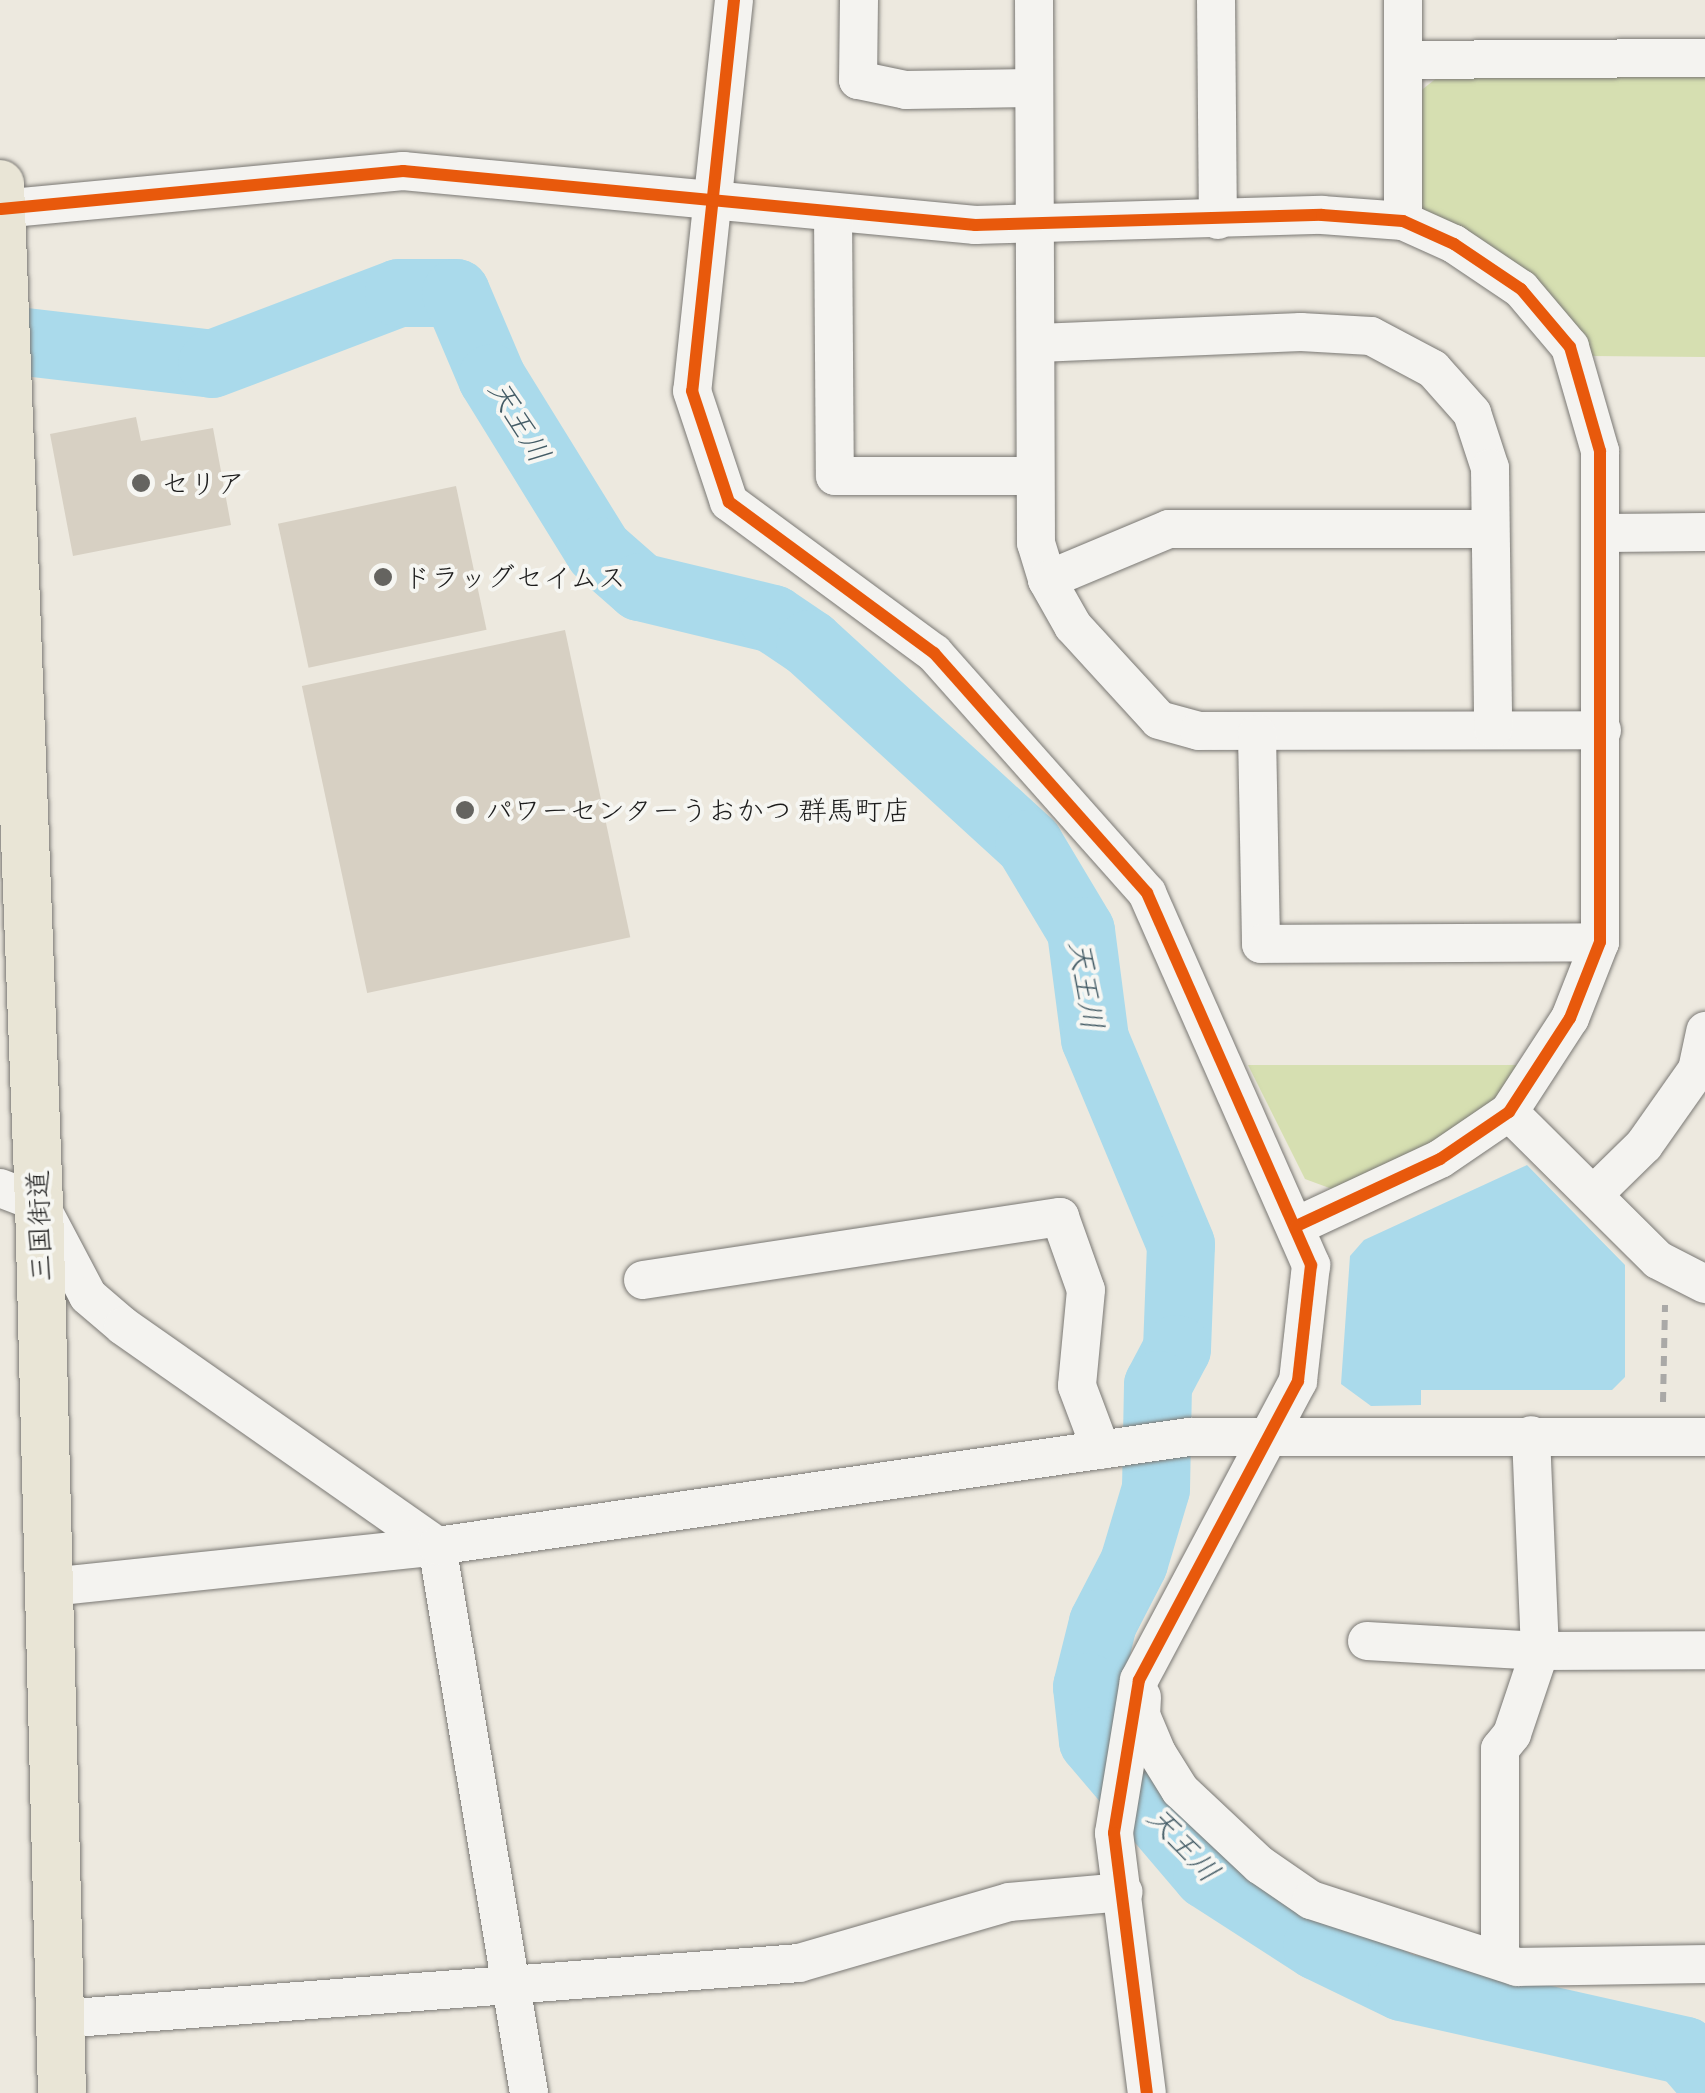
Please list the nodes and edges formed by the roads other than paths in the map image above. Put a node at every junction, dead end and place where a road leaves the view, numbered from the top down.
1 (734, 0) edge
2 (859, 0) edge
3 (1034, 0) edge
4 (1216, 0) edge
5 (1404, 0) edge
6 (1705, 58) edge
7 (1403, 60) junction
8 (1031, 88) junction
9 (0, 184) edge
10 (713, 198) junction
11 (1, 209) edge
12 (833, 212) junction
13 (1218, 220) junction
14 (1403, 222) junction
15 (1036, 226) junction
16 (1038, 343) junction
17 (4, 431) edge
18 (1033, 476) junction
19 (1488, 529) junction
20 (1705, 532) edge
21 (1604, 534) junction
22 (1046, 580) junction
23 (1493, 729) junction
24 (1602, 730) junction
25 (1257, 734) junction
26 (1600, 942) junction
27 (1705, 1031) edge
28 (1701, 1072) edge
29 (1509, 1112) junction
30 (1594, 1194) junction
31 (19, 1195) edge
32 (1296, 1226) junction
33 (643, 1280) dead end
34 (1705, 1284) edge
35 (1531, 1435) junction
36 (1705, 1437) edge
37 (1268, 1439) junction
38 (1116, 1446) junction
39 (437, 1546) junction
40 (50, 1587) junction
41 (1366, 1641) dead end
42 (1540, 1650) junction
43 (1705, 1650) edge
44 (1144, 1670) junction
45 (1124, 1892) junction
46 (1500, 1960) junction
47 (1705, 1964) edge
48 (512, 1986) junction
49 (60, 2019) junction
50 (62, 2093) edge
51 (529, 2093) edge
52 (1147, 2093) edge

1 - 10 street
2 - 8 street
3 - 8 street
4 - 13 street
5 - 7 street
6 - 7 street
7 - 14 street
8 - 15 street
9 - 11 main road
10 - 11 street
10 - 12 street
10 - 32 street
11 - 17 main road, 三国街道
12 - 15 street
12 - 18 street
13 - 14 street
13 - 15 street
14 - 21 street
15 - 16 street
16 - 18 street
16 - 19 street
17 - 31 main road, 三国街道
18 - 22 street
19 - 22 street
19 - 23 street
20 - 21 street
21 - 24 street
22 - 25 street
23 - 24 street
23 - 25 street
24 - 26 street
25 - 26 street
26 - 29 street
27 - 28 street
28 - 30 street
29 - 30 street
29 - 32 street
30 - 34 street
31 - 39 street
31 - 40 main road, 三国街道
32 - 37 street
33 - 38 street
35 - 36 street
35 - 37 street
35 - 42 street
37 - 38 street
37 - 44 street
38 - 39 street
39 - 40 street
39 - 48 street
40 - 49 main road, 三国街道
41 - 42 street
42 - 43 street
42 - 46 street
44 - 45 street
44 - 46 street
45 - 48 street
45 - 52 street
46 - 47 street
48 - 49 street
48 - 51 street
49 - 50 main road, 三国街道

